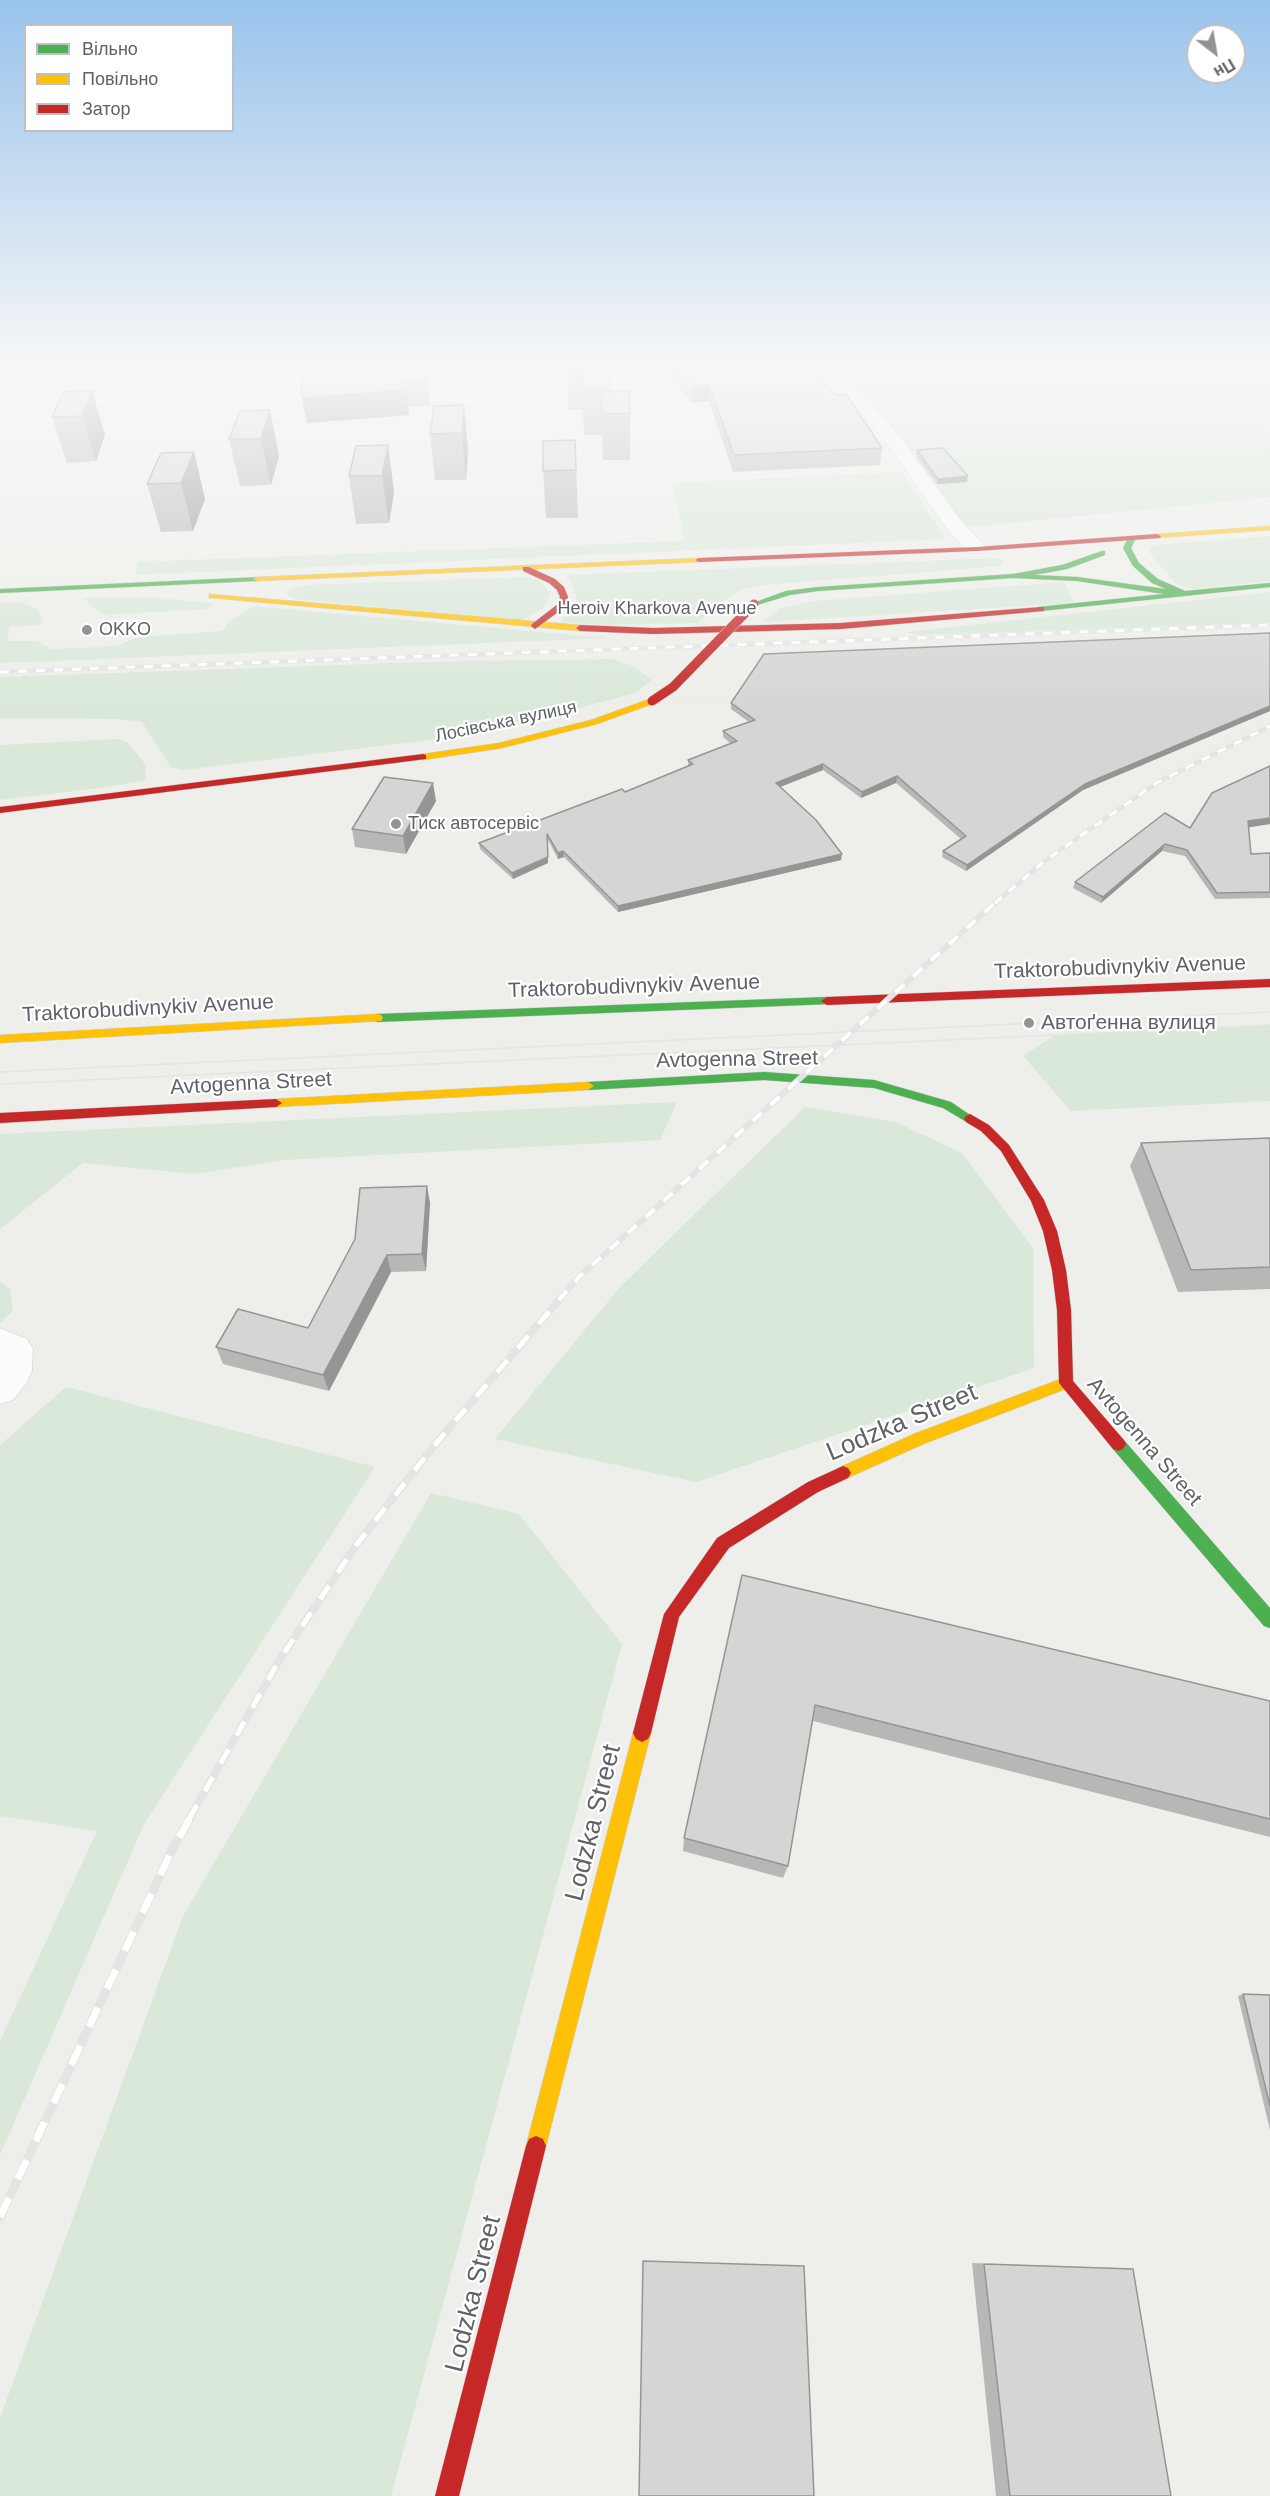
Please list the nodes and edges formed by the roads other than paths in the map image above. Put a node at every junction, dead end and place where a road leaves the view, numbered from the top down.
1 (922, 480) edge
2 (1270, 528) edge
3 (1131, 540) junction
4 (976, 549) junction
5 (526, 569) junction
6 (331, 575) junction
7 (1013, 576) junction
8 (1270, 585) edge
9 (130, 586) junction
10 (0, 591) edge
11 (1184, 594) junction
12 (291, 604) junction
13 (535, 626) junction
14 (0, 810) edge
15 (1270, 983) edge
16 (0, 1039) edge
17 (0, 1118) edge
18 (0, 1343) edge
19 (1066, 1383) junction
20 (0, 1389) edge
21 (1270, 1620) edge
22 (447, 2496) edge

1 - 4 street
2 - 3 main road, Heroiv Kharkova Avenue
3 - 4 main road, Heroiv Kharkova Avenue
3 - 7 main road
3 - 11 main road
4 - 5 main road, Heroiv Kharkova Avenue
5 - 6 main road, Heroiv Kharkova Avenue
5 - 13 main road
6 - 9 main road, Heroiv Kharkova Avenue
6 - 12 main road
7 - 11 main road
7 - 14 main road, Лосівська вулиця, bridge
8 - 11 main road, Heroiv Kharkova Avenue
9 - 10 main road, Heroiv Kharkova Avenue
9 - 12 main road, Heroiv Kharkova Avenue
11 - 13 main road, Heroiv Kharkova Avenue
12 - 13 main road, Heroiv Kharkova Avenue
15 - 16 main road, Traktorobudivnykiv Avenue
17 - 19 main road, Avtogenna Street
18 - 20 street
19 - 21 main road, Avtogenna Street
19 - 22 main road, Lodzka Street

